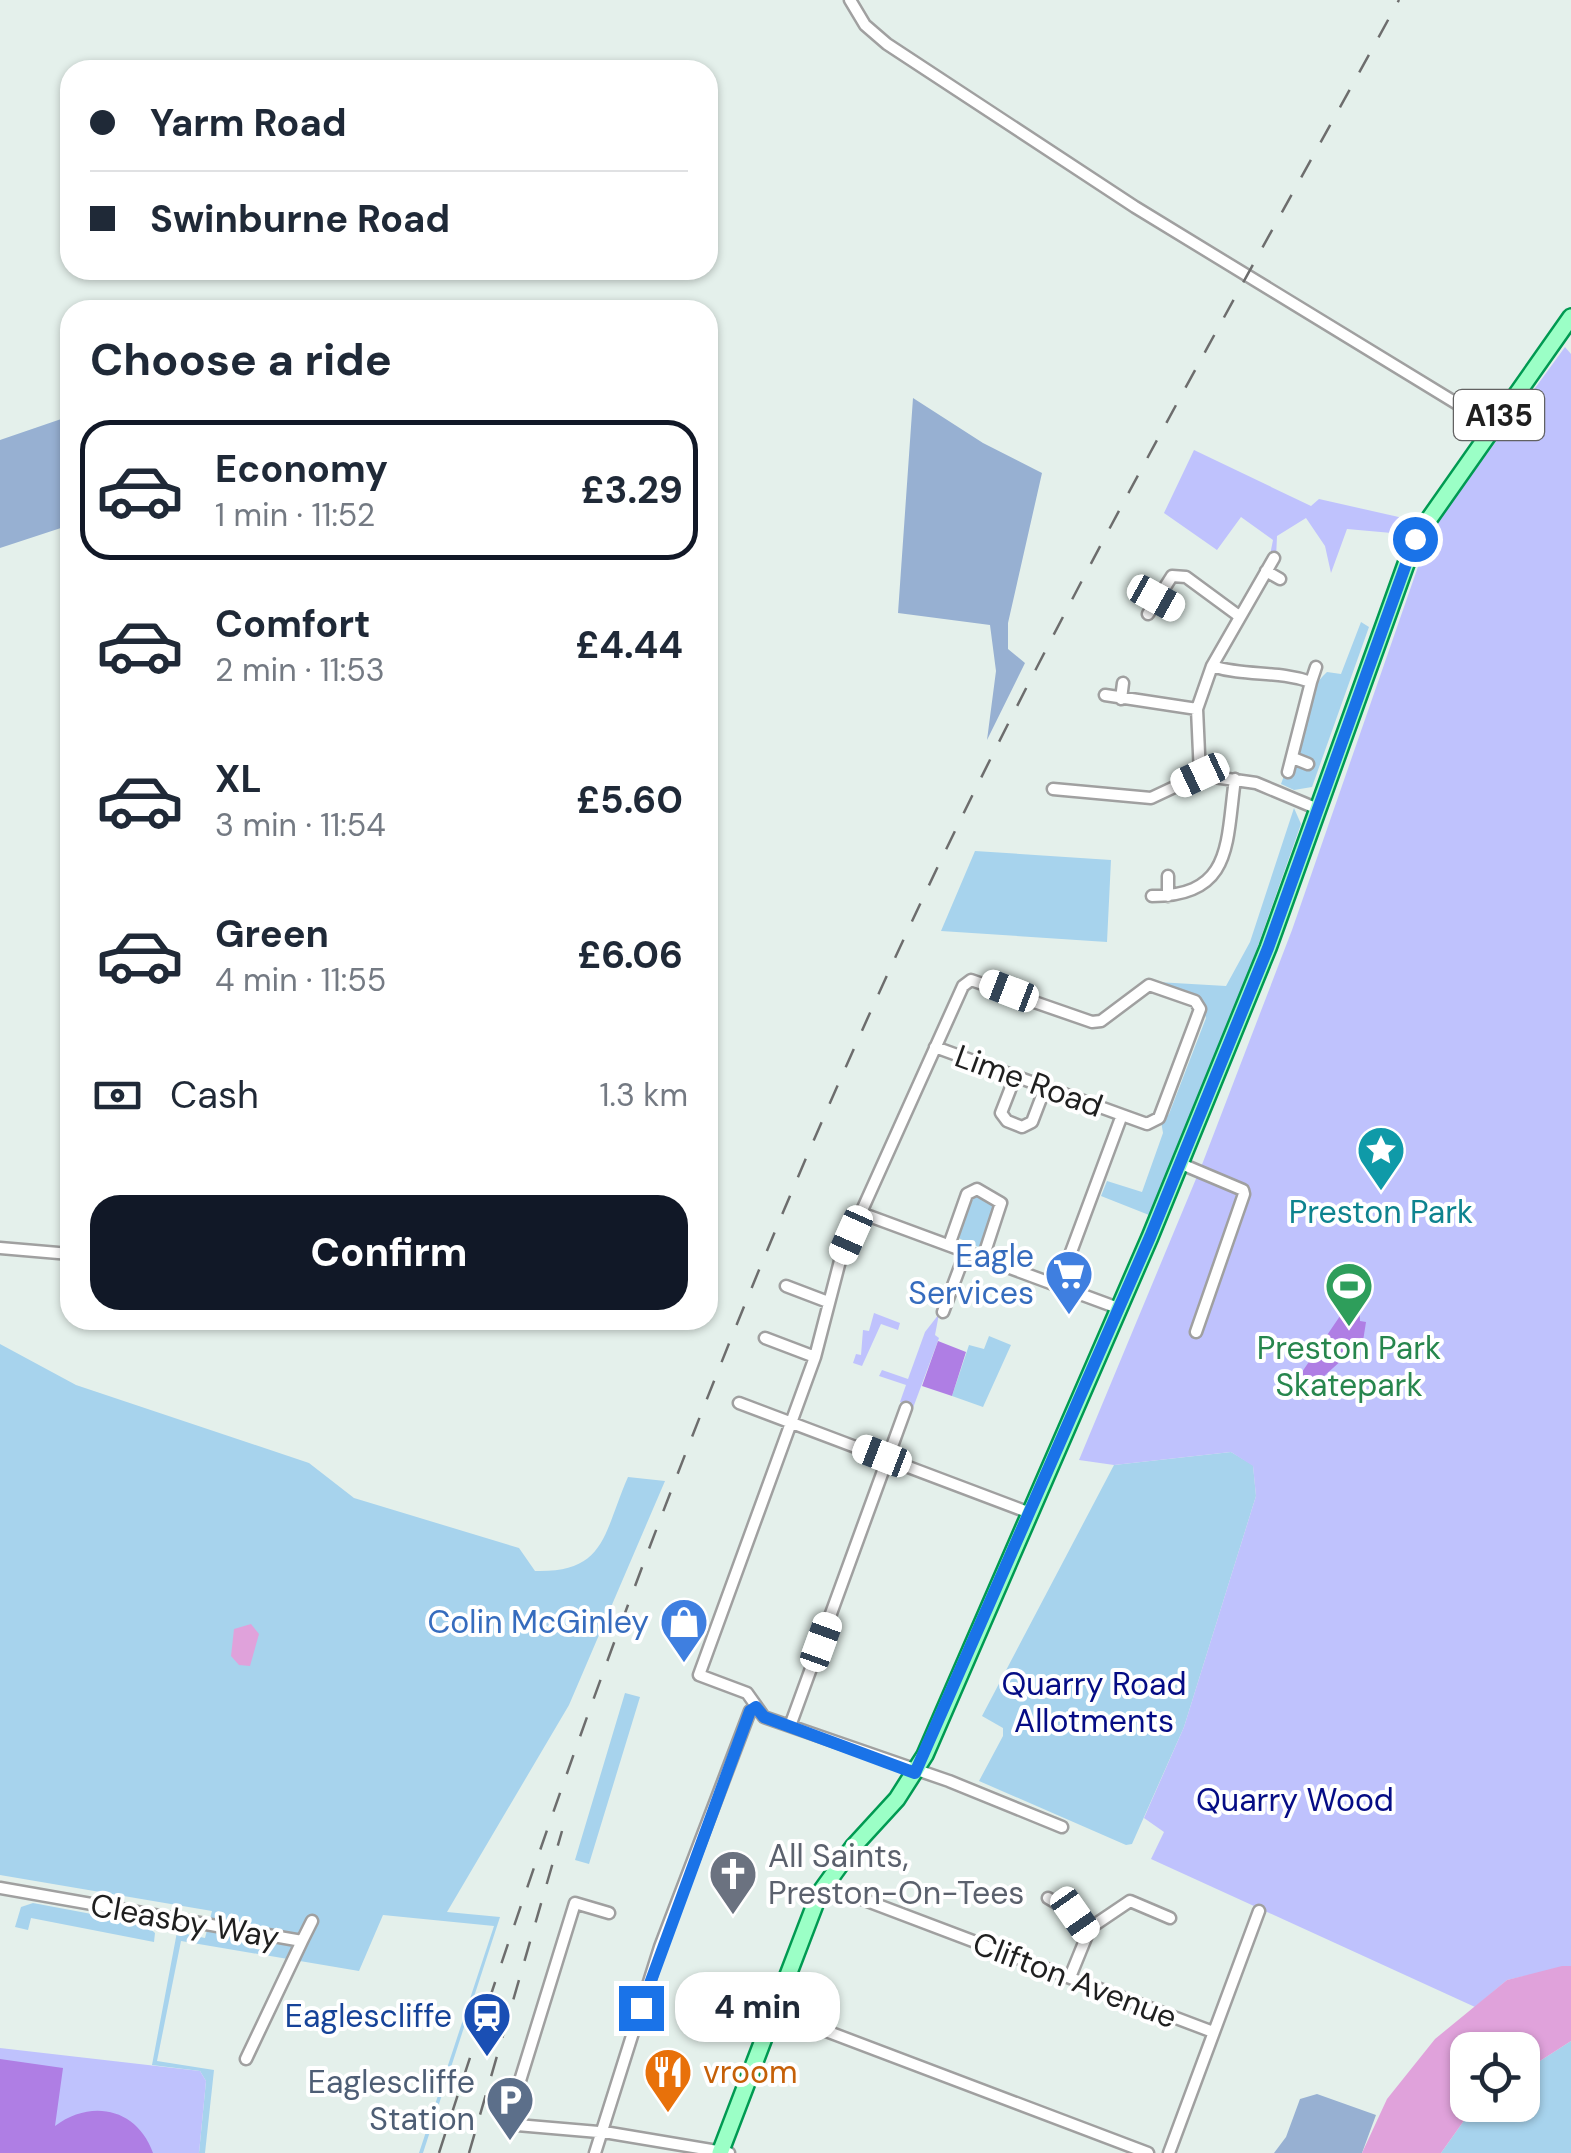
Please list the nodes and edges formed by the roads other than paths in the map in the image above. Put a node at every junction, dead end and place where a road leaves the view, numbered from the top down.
1 (850, 0) edge
2 (1568, 328) edge
3 (1492, 424) junction
4 (1274, 558) dead end
5 (1266, 571) junction
6 (1280, 579) dead end
7 (1156, 598) junction
8 (1173, 608) dead end
9 (1148, 614) dead end
10 (1239, 616) junction
11 (1212, 666) junction
12 (1316, 668) dead end
13 (1123, 682) dead end
14 (1311, 682) junction
15 (1105, 695) dead end
16 (1121, 698) junction
17 (1196, 709) junction
18 (1293, 758) junction
19 (1308, 764) dead end
20 (1288, 772) dead end
21 (1200, 775) junction
22 (1236, 779) junction
23 (1053, 789) dead end
24 (1079, 790) junction
25 (1076, 802) dead end
26 (1318, 809) junction
27 (1168, 876) dead end
28 (1152, 896) dead end
29 (1168, 896) junction
30 (936, 1047) junction
31 (1015, 1077) junction
32 (1045, 1088) junction
33 (1122, 1115) junction
34 (1179, 1163) junction
35 (861, 1213) junction
36 (949, 1245) junction
37 (0, 1248) edge
38 (966, 1252) junction
39 (60, 1253) edge
40 (983, 1258) junction
41 (786, 1286) dead end
42 (1058, 1287) junction
43 (828, 1302) junction
44 (1118, 1308) junction
45 (943, 1312) dead end
46 (1196, 1332) dead end
47 (765, 1338) dead end
48 (815, 1357) junction
49 (739, 1404) dead end
50 (906, 1408) dead end
51 (792, 1422) junction
52 (889, 1459) junction
53 (1030, 1512) junction
54 (756, 1707) junction
55 (790, 1726) junction
56 (915, 1773) junction
57 (1062, 1827) dead end
58 (825, 1884) junction
59 (0, 1888) edge
60 (1048, 1898) dead end
61 (1259, 1910) dead end
62 (609, 1913) dead end
63 (1170, 1918) dead end
64 (312, 1921) dead end
65 (1087, 1932) junction
66 (302, 1942) junction
67 (1070, 1977) junction
68 (776, 2012) junction
69 (1213, 2032) junction
70 (246, 2059) dead end
71 (603, 2132) junction
72 (724, 2152) edge
73 (595, 2153) edge
74 (1148, 2153) edge
75 (1169, 2153) edge

1 - 3 street
2 - 3 main road, A135
3 - 26 main road, A135
4 - 5 street
5 - 6 street
5 - 10 street
7 - 8 street
7 - 9 street
7 - 10 street
10 - 11 street
11 - 14 street
11 - 17 street
12 - 14 street
13 - 16 street
14 - 18 street
15 - 16 street
16 - 17 street
17 - 21 street
18 - 19 street
18 - 20 street
21 - 22 street
21 - 24 street
22 - 26 street
22 - 29 street
23 - 24 street
24 - 25 street
26 - 34 main road, A135
27 - 29 street
28 - 29 street
30 - 31 street, Lime Road
30 - 33 street
30 - 35 street
31 - 32 street, Lime Road
31 - 32 street
32 - 33 street, Lime Road
33 - 42 street
34 - 44 main road, A135
34 - 46 street
35 - 36 street
35 - 43 street
36 - 38 street
36 - 40 street
37 - 39 street
38 - 40 street
38 - 45 street
40 - 42 street
41 - 43 street
42 - 44 street
43 - 48 street
44 - 53 main road, A135
47 - 48 street
48 - 51 street
49 - 51 street
50 - 52 street
51 - 52 street
51 - 54 street
52 - 53 street
52 - 55 street
53 - 56 main road, A135
54 - 55 street
54 - 71 street
55 - 56 street
56 - 57 street
56 - 58 main road, A135
58 - 67 street, Clifton Avenue
58 - 68 main road, A135
59 - 66 street, Cleasby Way
60 - 65 street
61 - 69 street
62 - 71 street
63 - 65 street
64 - 66 street
65 - 67 street
66 - 70 street, Cleasby Way
67 - 69 street, Clifton Avenue
68 - 72 main road, A135
68 - 74 street
69 - 75 street
71 - 72 street
71 - 73 street

